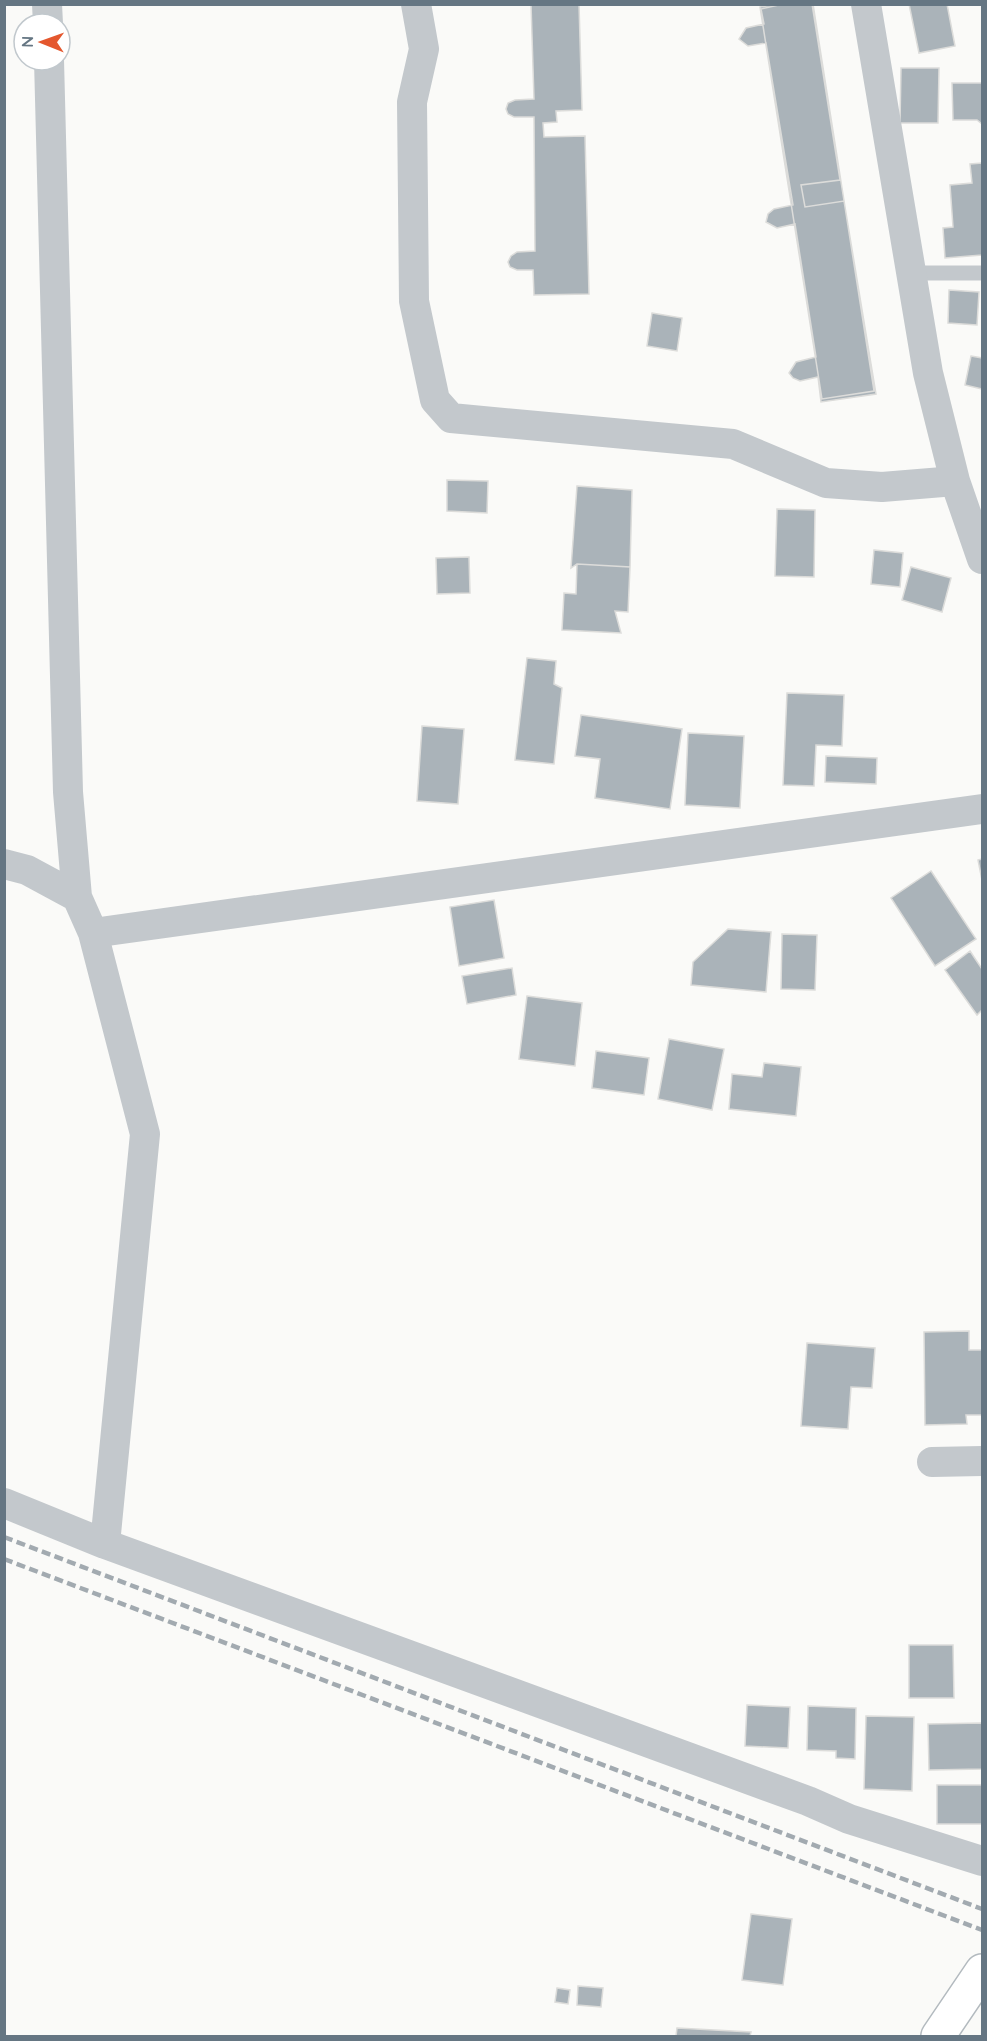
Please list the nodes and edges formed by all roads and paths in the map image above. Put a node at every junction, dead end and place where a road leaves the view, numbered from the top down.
1 (416, 4) edge
2 (866, 4) edge
3 (49, 72) edge
4 (911, 273) junction
5 (982, 273) edge
6 (955, 481) junction
7 (982, 559) edge
8 (982, 809) edge
9 (4, 864) edge
10 (77, 897) junction
11 (93, 933) junction
12 (982, 1461) edge
13 (932, 1462) dead end
14 (4, 1503) edge
15 (105, 1544) junction
16 (982, 1861) edge
17 (982, 1971) edge
18 (938, 2037) edge

1 - 6 street
2 - 4 street
3 - 10 street
4 - 5 lane
4 - 6 street
6 - 7 street
8 - 11 street
9 - 10 street
10 - 11 street
11 - 15 street
12 - 13 street
14 - 15 street
15 - 16 street
17 - 18 main road

